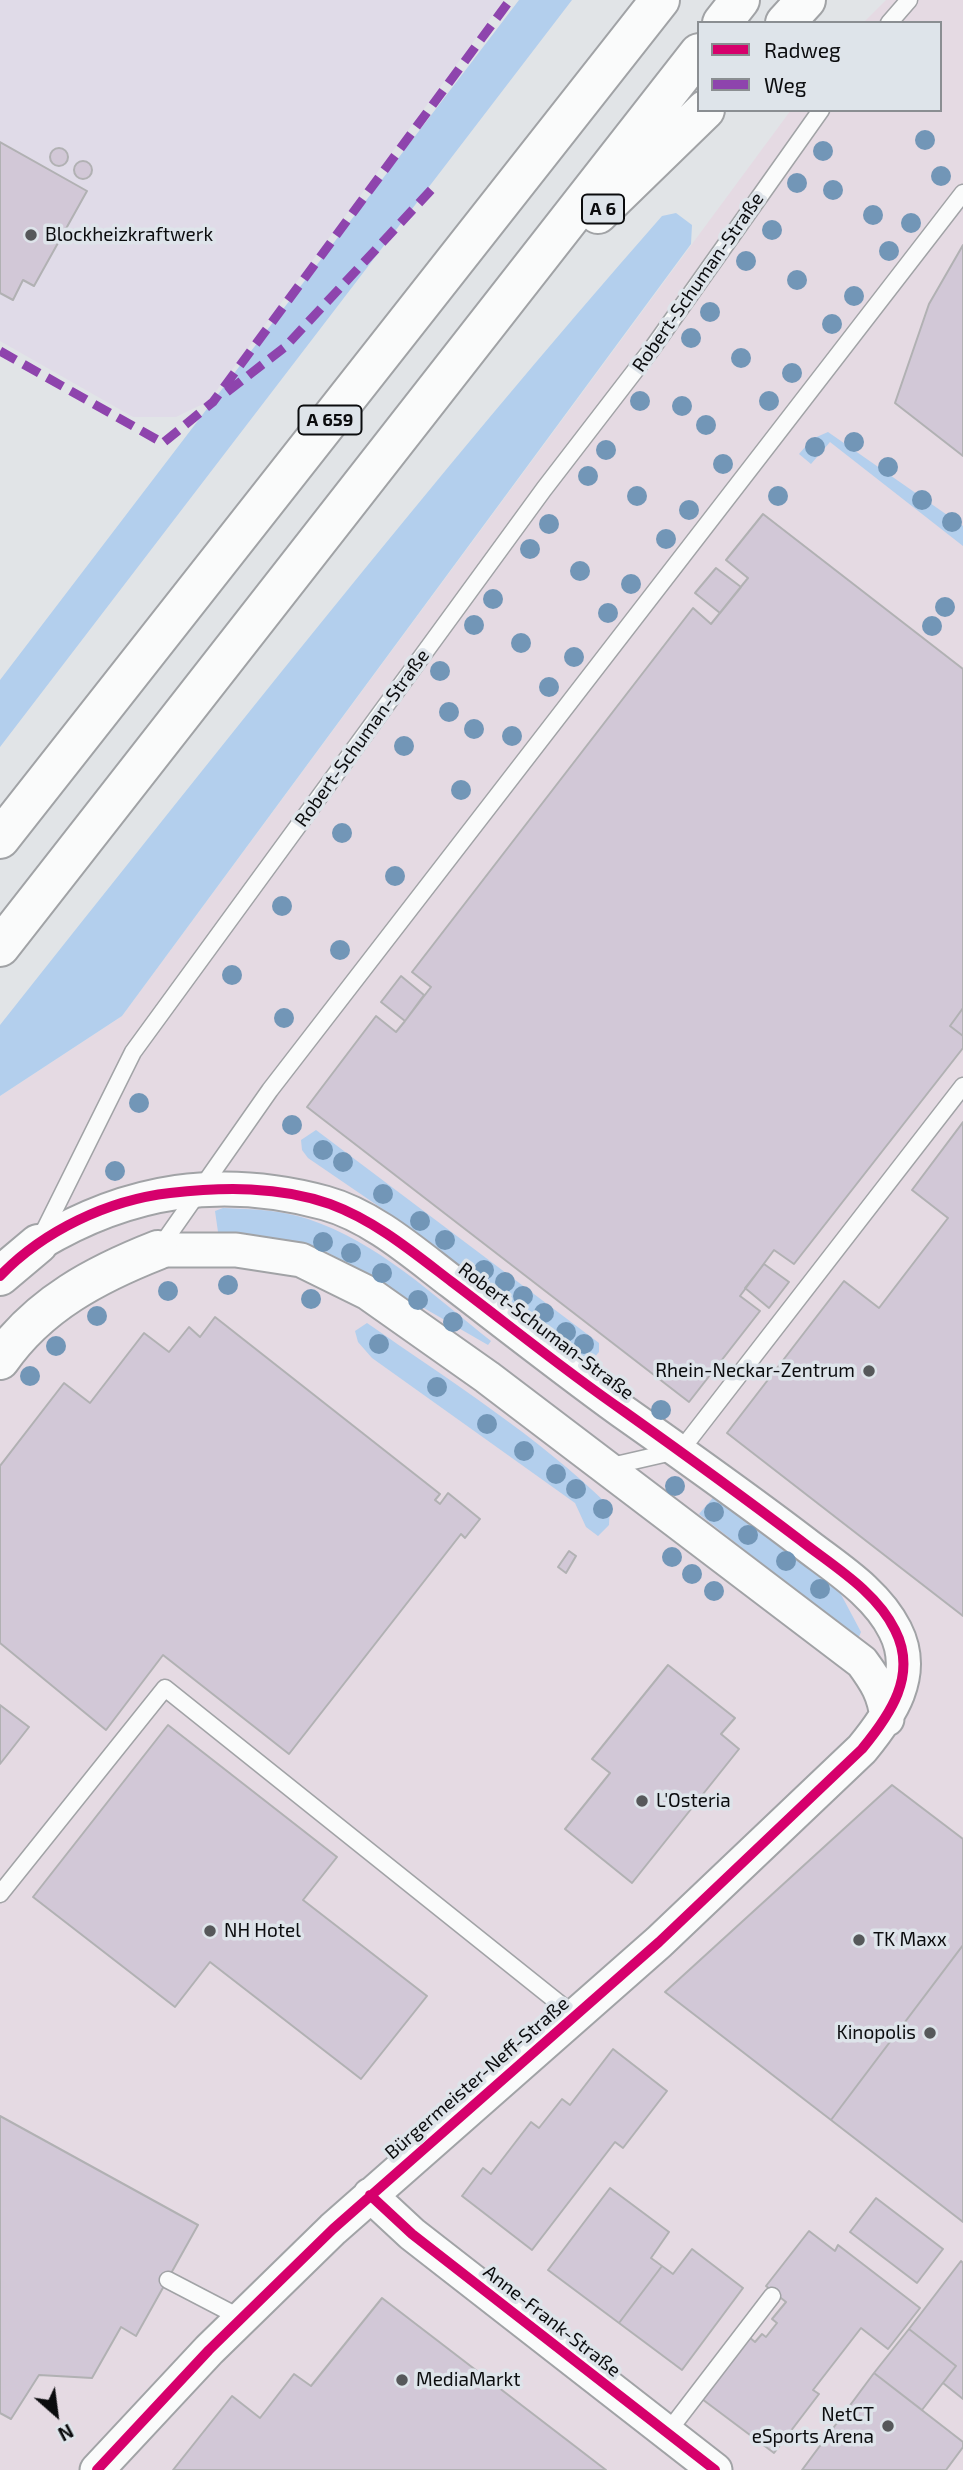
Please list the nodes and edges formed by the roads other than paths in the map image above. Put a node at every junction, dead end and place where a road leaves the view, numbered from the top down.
1 (660, 0) edge
2 (740, 0) edge
3 (806, 0) edge
4 (909, 0) edge
5 (724, 21) edge
6 (787, 21) edge
7 (891, 21) edge
8 (697, 56) edge
9 (703, 112) edge
10 (820, 112) edge
11 (963, 193) edge
12 (500, 307) junction
13 (0, 839) edge
14 (0, 947) edge
15 (963, 1086) edge
16 (203, 1189) junction
17 (38, 1244) junction
18 (159, 1250) junction
19 (0, 1276) edge
20 (0, 1360) edge
21 (681, 1450) junction
22 (604, 1467) junction
23 (887, 1719) junction
24 (0, 1894) edge
25 (575, 2016) junction
26 (370, 2194) junction
27 (168, 2280) dead end
28 (772, 2296) dead end
29 (241, 2318) junction
30 (667, 2433) junction
31 (97, 2470) edge
32 (715, 2470) edge

1 - 13 main road, A 659
2 - 5 main road
3 - 6 main road
4 - 7 lane
8 - 12 main road
9 - 12 main road, A 6
10 - 17 lane, Robert-Schuman-Straße
11 - 16 lane
12 - 14 main road
15 - 21 lane
16 - 17 street, Robert-Schuman-Straße
16 - 18 lane
16 - 21 street, Robert-Schuman-Straße
17 - 19 main road
18 - 20 main road
18 - 22 street
21 - 22 lane
21 - 23 street, Robert-Schuman-Straße
22 - 23 street
23 - 25 street, Bürgermeister-Neff-Straße
24 - 25 lane
25 - 26 street, Bürgermeister-Neff-Straße
26 - 29 street, Bürgermeister-Neff-Straße
26 - 30 street, Anne-Frank-Straße
27 - 29 lane
28 - 30 lane
29 - 31 street, Bürgermeister-Neff-Straße
30 - 32 street, Anne-Frank-Straße

